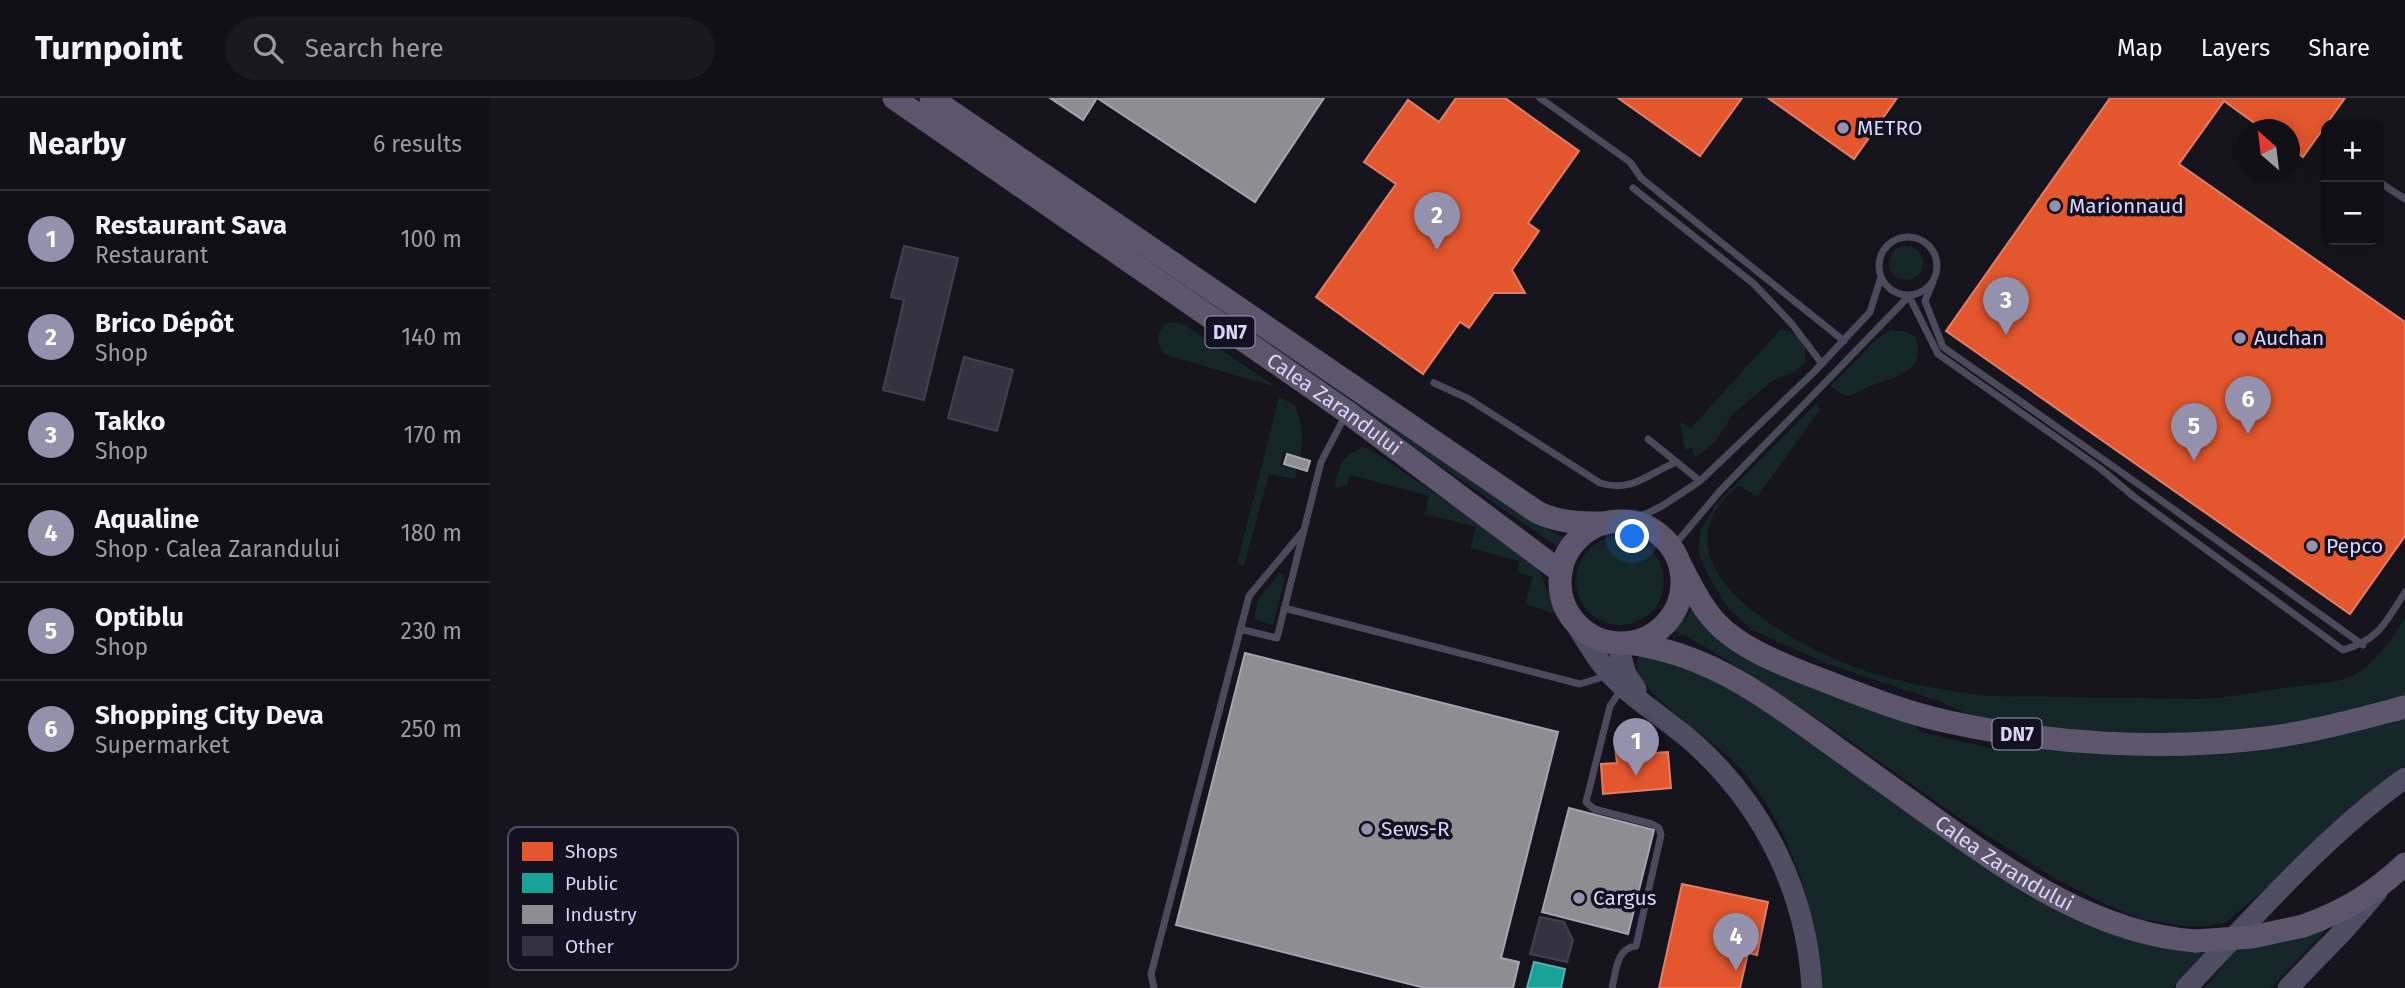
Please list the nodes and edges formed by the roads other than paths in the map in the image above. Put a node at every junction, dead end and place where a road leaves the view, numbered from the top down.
1 (894, 98) edge
2 (931, 98) edge
3 (1541, 98) edge
4 (2384, 185) edge
5 (1633, 188) dead end
6 (2405, 199) edge
7 (1881, 277) junction
8 (1933, 282) junction
9 (1909, 296) junction
10 (1844, 341) junction
11 (1822, 364) junction
12 (1434, 383) dead end
13 (1348, 412) junction
14 (1648, 439) dead end
15 (1677, 462) junction
16 (1700, 481) junction
17 (1614, 522) junction
18 (1304, 530) junction
19 (1676, 556) junction
20 (1561, 572) junction
21 (2405, 592) edge
22 (1284, 608) junction
23 (1574, 621) junction
24 (1240, 629) junction
25 (1623, 643) junction
26 (2362, 645) junction
27 (1617, 680) junction
28 (2405, 707) edge
29 (1661, 716) junction
30 (2405, 778) edge
31 (2405, 864) edge
32 (2383, 885) junction
33 (1154, 988) edge
34 (1612, 988) edge
35 (1812, 988) edge
36 (2186, 988) edge
37 (2288, 988) edge

1 - 13 main road, Calea Zarandului / DN7
2 - 17 main road, Calea Zarandului / DN7
3 - 10 lane
4 - 6 lane
5 - 11 lane
7 - 8 lane
7 - 9 lane
7 - 10 lane
8 - 9 lane
8 - 26 lane
9 - 19 lane
9 - 26 lane
10 - 11 lane
11 - 16 lane
12 - 15 lane
13 - 18 lane
13 - 20 main road, Calea Zarandului / DN7
14 - 15 lane
15 - 16 lane
16 - 17 lane
17 - 19 main road, Calea Zarandului / DN7
17 - 20 main road
18 - 22 lane
18 - 24 lane
19 - 25 main road
19 - 28 main road, Calea Zarandului / DN7
20 - 23 main road
21 - 26 lane
22 - 24 lane
22 - 27 lane
23 - 25 main road, Calea Zarandului
23 - 27 main road
24 - 33 lane
25 - 29 main road
25 - 32 main road, Calea Zarandului, bridge
27 - 29 main road
27 - 34 lane
29 - 35 main road
30 - 36 main road
31 - 32 main road, Calea Zarandului
32 - 37 main road

